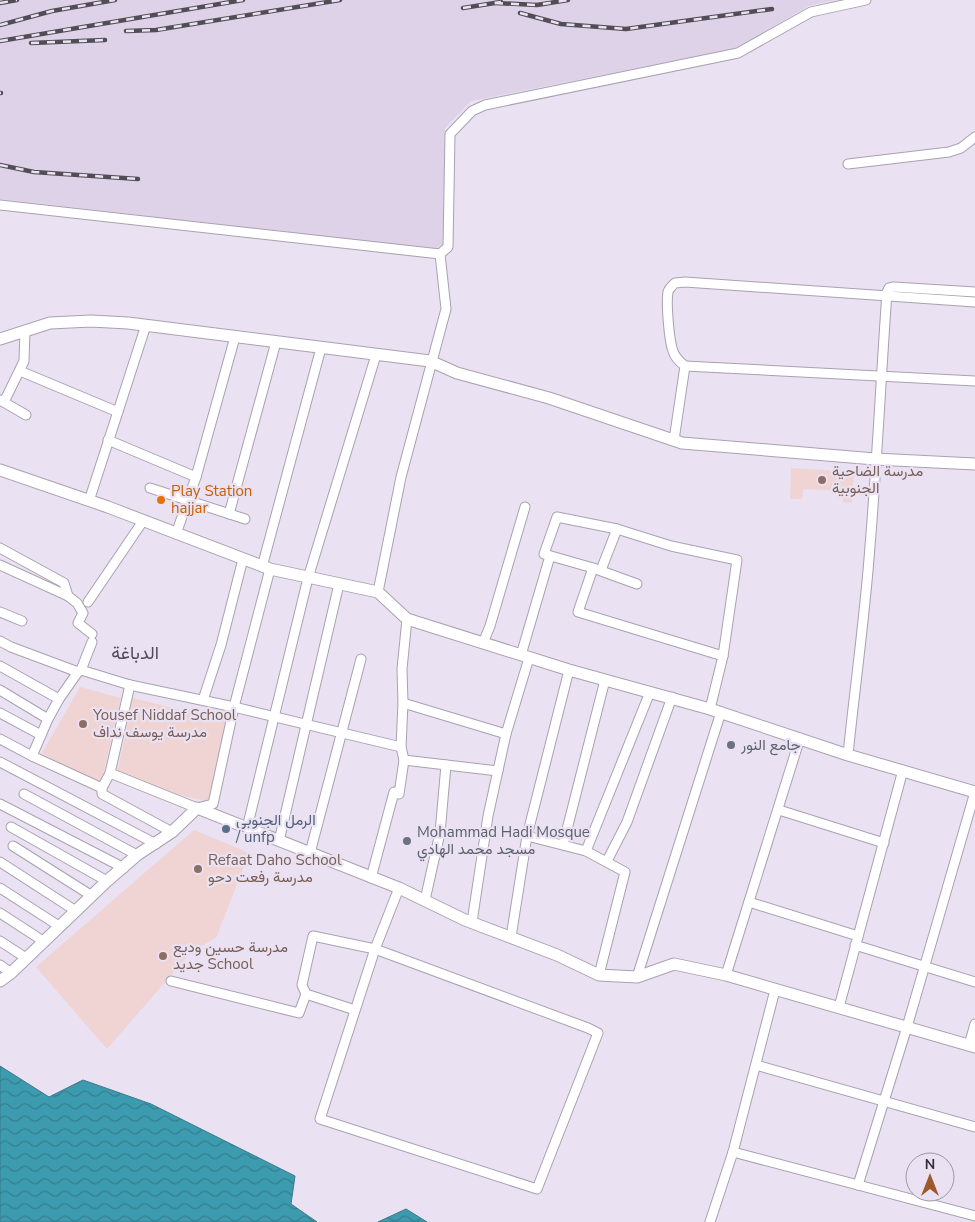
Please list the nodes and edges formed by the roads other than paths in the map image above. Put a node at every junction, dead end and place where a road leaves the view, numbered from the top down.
1 (866, 0) edge
2 (975, 137) edge
3 (848, 164) dead end
4 (0, 205) edge
5 (440, 254) junction
6 (975, 292) edge
7 (886, 296) junction
8 (975, 302) edge
9 (146, 325) junction
10 (25, 331) junction
11 (234, 336) junction
12 (0, 339) edge
13 (276, 342) junction
14 (321, 348) junction
15 (376, 354) junction
16 (430, 362) junction
17 (685, 366) junction
18 (20, 371) junction
19 (882, 376) junction
20 (975, 381) edge
21 (2, 401) edge
22 (118, 412) junction
23 (26, 415) dead end
24 (108, 440) junction
25 (674, 440) junction
26 (875, 460) junction
27 (975, 464) edge
28 (0, 470) edge
29 (196, 477) junction
30 (150, 488) dead end
31 (188, 500) junction
32 (89, 501) junction
33 (525, 507) dead end
34 (229, 514) junction
35 (245, 519) dead end
36 (143, 521) junction
37 (617, 529) junction
38 (176, 534) junction
39 (0, 548) edge
40 (550, 556) junction
41 (243, 559) junction
42 (0, 565) edge
43 (266, 568) junction
44 (597, 569) junction
45 (308, 578) junction
46 (339, 584) junction
47 (637, 584) dead end
48 (378, 592) junction
49 (68, 596) junction
50 (88, 602) dead end
51 (0, 612) edge
52 (407, 619) junction
53 (22, 621) dead end
54 (0, 641) edge
55 (483, 643) junction
56 (525, 656) junction
57 (723, 656) junction
58 (361, 659) dead end
59 (0, 666) edge
60 (570, 670) junction
61 (79, 671) junction
62 (605, 680) junction
63 (130, 685) junction
64 (0, 690) edge
65 (650, 692) junction
66 (672, 697) junction
67 (59, 699) junction
68 (203, 700) junction
69 (403, 703) junction
70 (234, 707) junction
71 (715, 711) junction
72 (0, 712) edge
73 (274, 716) junction
74 (48, 719) junction
75 (306, 724) junction
76 (341, 732) junction
77 (506, 734) junction
78 (41, 735) junction
79 (0, 738) edge
80 (800, 738) junction
81 (401, 747) junction
82 (848, 755) junction
83 (32, 756) junction
84 (404, 760) junction
85 (0, 762) edge
86 (446, 765) junction
87 (903, 770) junction
88 (498, 771) junction
89 (110, 773) junction
90 (102, 788) junction
91 (975, 792) edge
92 (24, 794) dead end
93 (0, 804) edge
94 (197, 808) junction
95 (778, 810) junction
96 (11, 827) dead end
97 (247, 828) junction
98 (172, 832) junction
99 (528, 836) junction
100 (279, 841) junction
101 (884, 843) junction
102 (156, 844) junction
103 (563, 845) junction
104 (13, 846) dead end
105 (586, 851) junction
106 (310, 853) junction
107 (137, 855) junction
108 (606, 861) junction
109 (0, 862) edge
110 (124, 868) junction
111 (371, 878) junction
112 (108, 881) junction
113 (0, 888) edge
114 (399, 888) junction
115 (92, 896) junction
116 (425, 900) junction
117 (749, 902) junction
118 (76, 911) junction
119 (0, 913) edge
120 (472, 922) junction
121 (59, 926) junction
122 (511, 937) junction
123 (857, 940) junction
124 (0, 941) edge
125 (43, 941) junction
126 (375, 949) junction
127 (26, 958) junction
128 (0, 965) edge
129 (925, 966) junction
130 (11, 973) junction
131 (599, 975) junction
132 (726, 975) junction
133 (637, 978) junction
134 (0, 981) edge
135 (171, 981) dead end
136 (975, 982) edge
137 (775, 990) junction
138 (306, 994) junction
139 (838, 1007) junction
140 (355, 1010) junction
141 (975, 1024) edge
142 (908, 1027) junction
143 (972, 1046) edge
144 (756, 1065) junction
145 (884, 1101) junction
146 (975, 1127) edge
147 (733, 1152) junction
148 (858, 1185) junction
149 (975, 1216) edge
150 (710, 1222) edge

1 - 5 street
2 - 3 street
4 - 5 street
5 - 16 street
6 - 7 street
7 - 8 street
7 - 17 street
7 - 19 street
9 - 10 street
9 - 11 street
9 - 22 street
10 - 12 street
10 - 18 street
11 - 13 street
11 - 29 street
13 - 14 street
13 - 34 street
14 - 15 street
14 - 43 street
15 - 16 street
15 - 45 street
16 - 25 street
16 - 48 street
17 - 19 street
17 - 25 street
18 - 21 street
18 - 22 street
19 - 20 street
19 - 26 street
21 - 23 street
22 - 24 street
24 - 29 street
24 - 32 street
25 - 26 street
26 - 27 street
26 - 82 street
28 - 32 street
29 - 31 street
30 - 31 street
31 - 34 street
31 - 38 street
32 - 36 street
33 - 55 street
34 - 35 street
36 - 38 street
36 - 50 street
37 - 40 street
37 - 44 street
37 - 57 street
38 - 41 street
39 - 49 street
40 - 44 street
40 - 56 street
41 - 43 street
41 - 68 street
42 - 49 street
43 - 45 street
43 - 70 street
44 - 47 street
44 - 57 street
45 - 46 street
45 - 73 street
46 - 48 street
46 - 75 street
48 - 52 street
49 - 61 street
51 - 53 street
52 - 55 street
52 - 69 street
54 - 61 street
55 - 56 street
56 - 60 street
56 - 77 street
57 - 71 street
58 - 76 street
59 - 67 street
60 - 62 street
60 - 99 street
61 - 63 street
61 - 67 street
62 - 65 street
62 - 103 street
63 - 68 street
63 - 89 street
64 - 74 street
65 - 66 street
65 - 105 street
66 - 71 street
66 - 108 street
67 - 74 street
68 - 70 street
69 - 77 street
69 - 81 street
70 - 73 street
70 - 94 street
71 - 80 street
71 - 133 street
72 - 78 street
73 - 75 street
73 - 97 street
74 - 78 street
75 - 76 street
75 - 100 street
76 - 81 street
76 - 106 street
77 - 88 street
78 - 83 street
79 - 83 street
80 - 82 street
80 - 95 street
81 - 84 street
82 - 87 street
83 - 90 street
84 - 86 street
84 - 111 street
85 - 102 street
86 - 88 street
86 - 116 street
87 - 91 street
87 - 101 street
88 - 120 street
89 - 90 street
89 - 94 street
90 - 98 street
91 - 129 street
92 - 107 street
93 - 110 street
94 - 97 street
94 - 98 street
95 - 101 street
95 - 117 street
96 - 112 street
97 - 100 street
98 - 102 street
99 - 103 street
99 - 122 street
100 - 106 street
101 - 123 street
102 - 107 street
103 - 105 street
104 - 115 street
105 - 108 street
106 - 111 street
107 - 110 street
108 - 131 street
109 - 118 street
110 - 112 street
111 - 114 street
112 - 115 street
113 - 121 street
114 - 116 street
114 - 126 street
115 - 118 street
116 - 120 street
117 - 123 street
117 - 132 street
118 - 121 street
119 - 125 street
120 - 122 street
121 - 125 street
122 - 131 street
123 - 129 street
123 - 139 street
124 - 127 street
125 - 127 street
126 - 138 street
126 - 140 street
126 - 140 street
127 - 130 street
128 - 130 street
129 - 136 street
129 - 142 street
130 - 134 street
131 - 133 street
132 - 133 street
132 - 137 street
135 - 138 street
137 - 139 street
137 - 144 street
138 - 140 street
139 - 142 street
141 - 143 street
142 - 143 street
142 - 145 street
144 - 145 street
144 - 147 street
145 - 146 street
145 - 148 street
147 - 148 street
147 - 150 street
148 - 149 street

